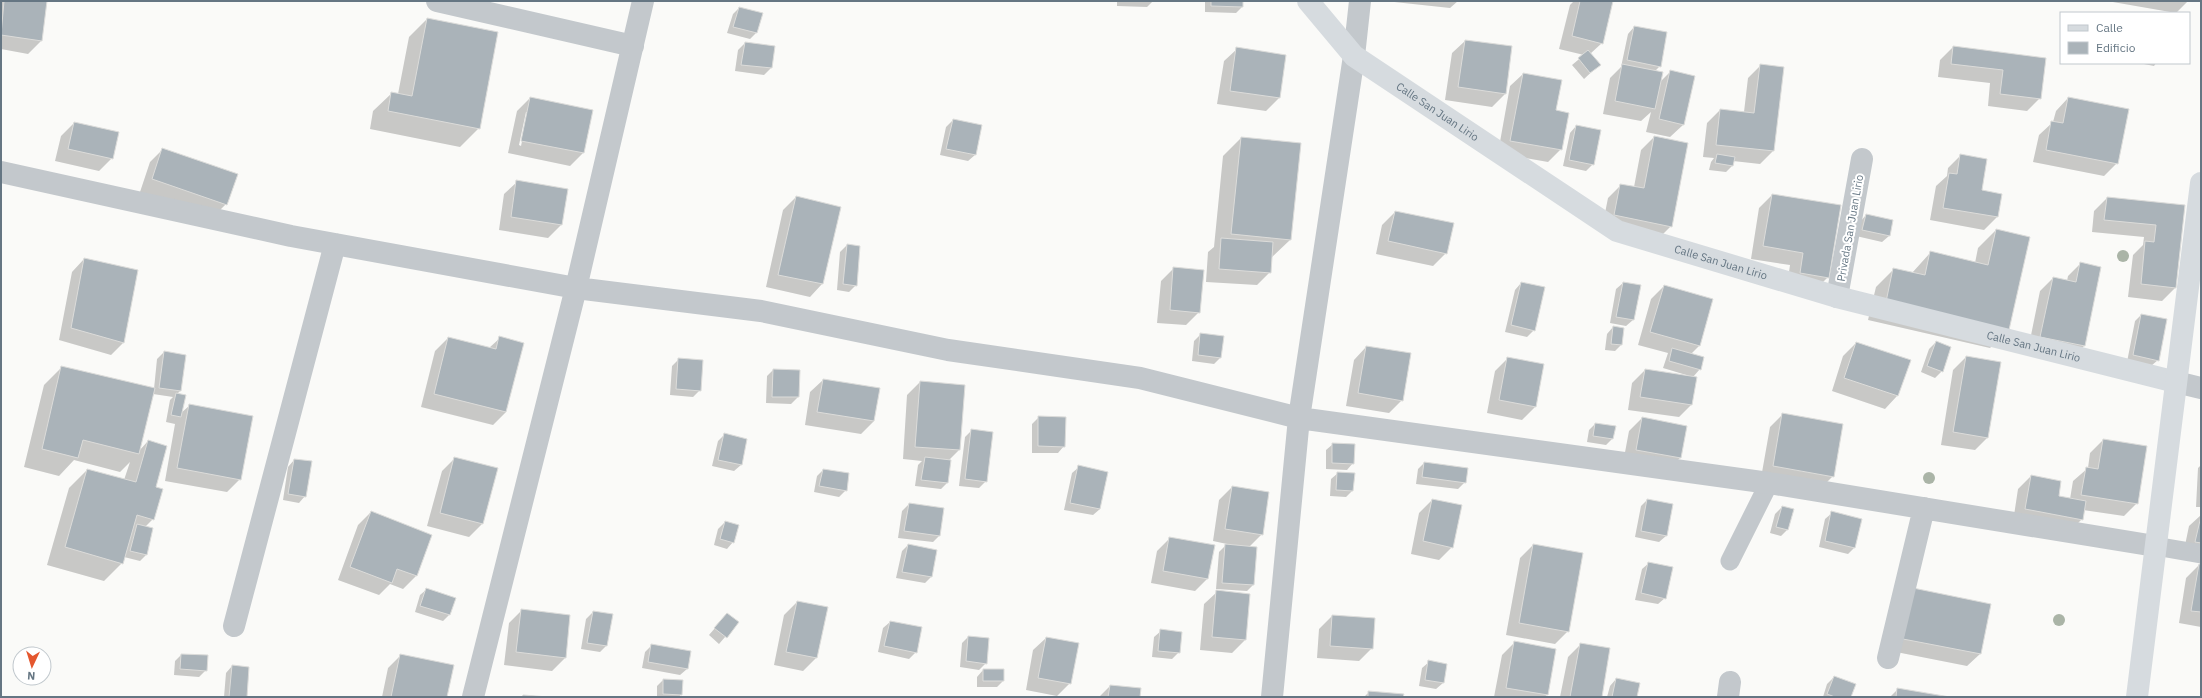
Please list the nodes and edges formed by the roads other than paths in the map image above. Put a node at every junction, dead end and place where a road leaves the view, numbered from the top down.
1 (437, 1) edge
2 (643, 1) edge
3 (1308, 1) edge
4 (1360, 1) edge
5 (633, 46) junction
6 (1354, 56) junction
7 (1862, 159) dead end
8 (1, 172) edge
9 (2201, 183) edge
10 (336, 244) junction
11 (576, 288) junction
12 (1837, 297) junction
13 (2176, 382) junction
14 (2201, 388) edge
15 (1299, 418) junction
16 (1769, 483) junction
17 (1924, 508) junction
18 (2156, 546) junction
19 (2201, 554) edge
20 (1730, 561) dead end
21 (234, 626) dead end
22 (1888, 658) dead end
23 (473, 697) edge
24 (1272, 697) edge
25 (2137, 697) edge

1 - 5 street
2 - 5 street
3 - 6 street, Calle San Juan Lirio
4 - 6 street
5 - 11 street
6 - 12 street, Calle San Juan Lirio
6 - 15 street
7 - 12 street, Privada San Juan Lirio
8 - 10 street
9 - 13 street
10 - 11 street
10 - 21 street
11 - 15 street
11 - 23 street
12 - 13 street, Calle San Juan Lirio
13 - 14 street, Calle San Juan Lirio
13 - 18 street
15 - 16 street
15 - 24 street
16 - 17 street
16 - 20 lane
17 - 18 street
17 - 22 street
18 - 19 lane
18 - 25 street

